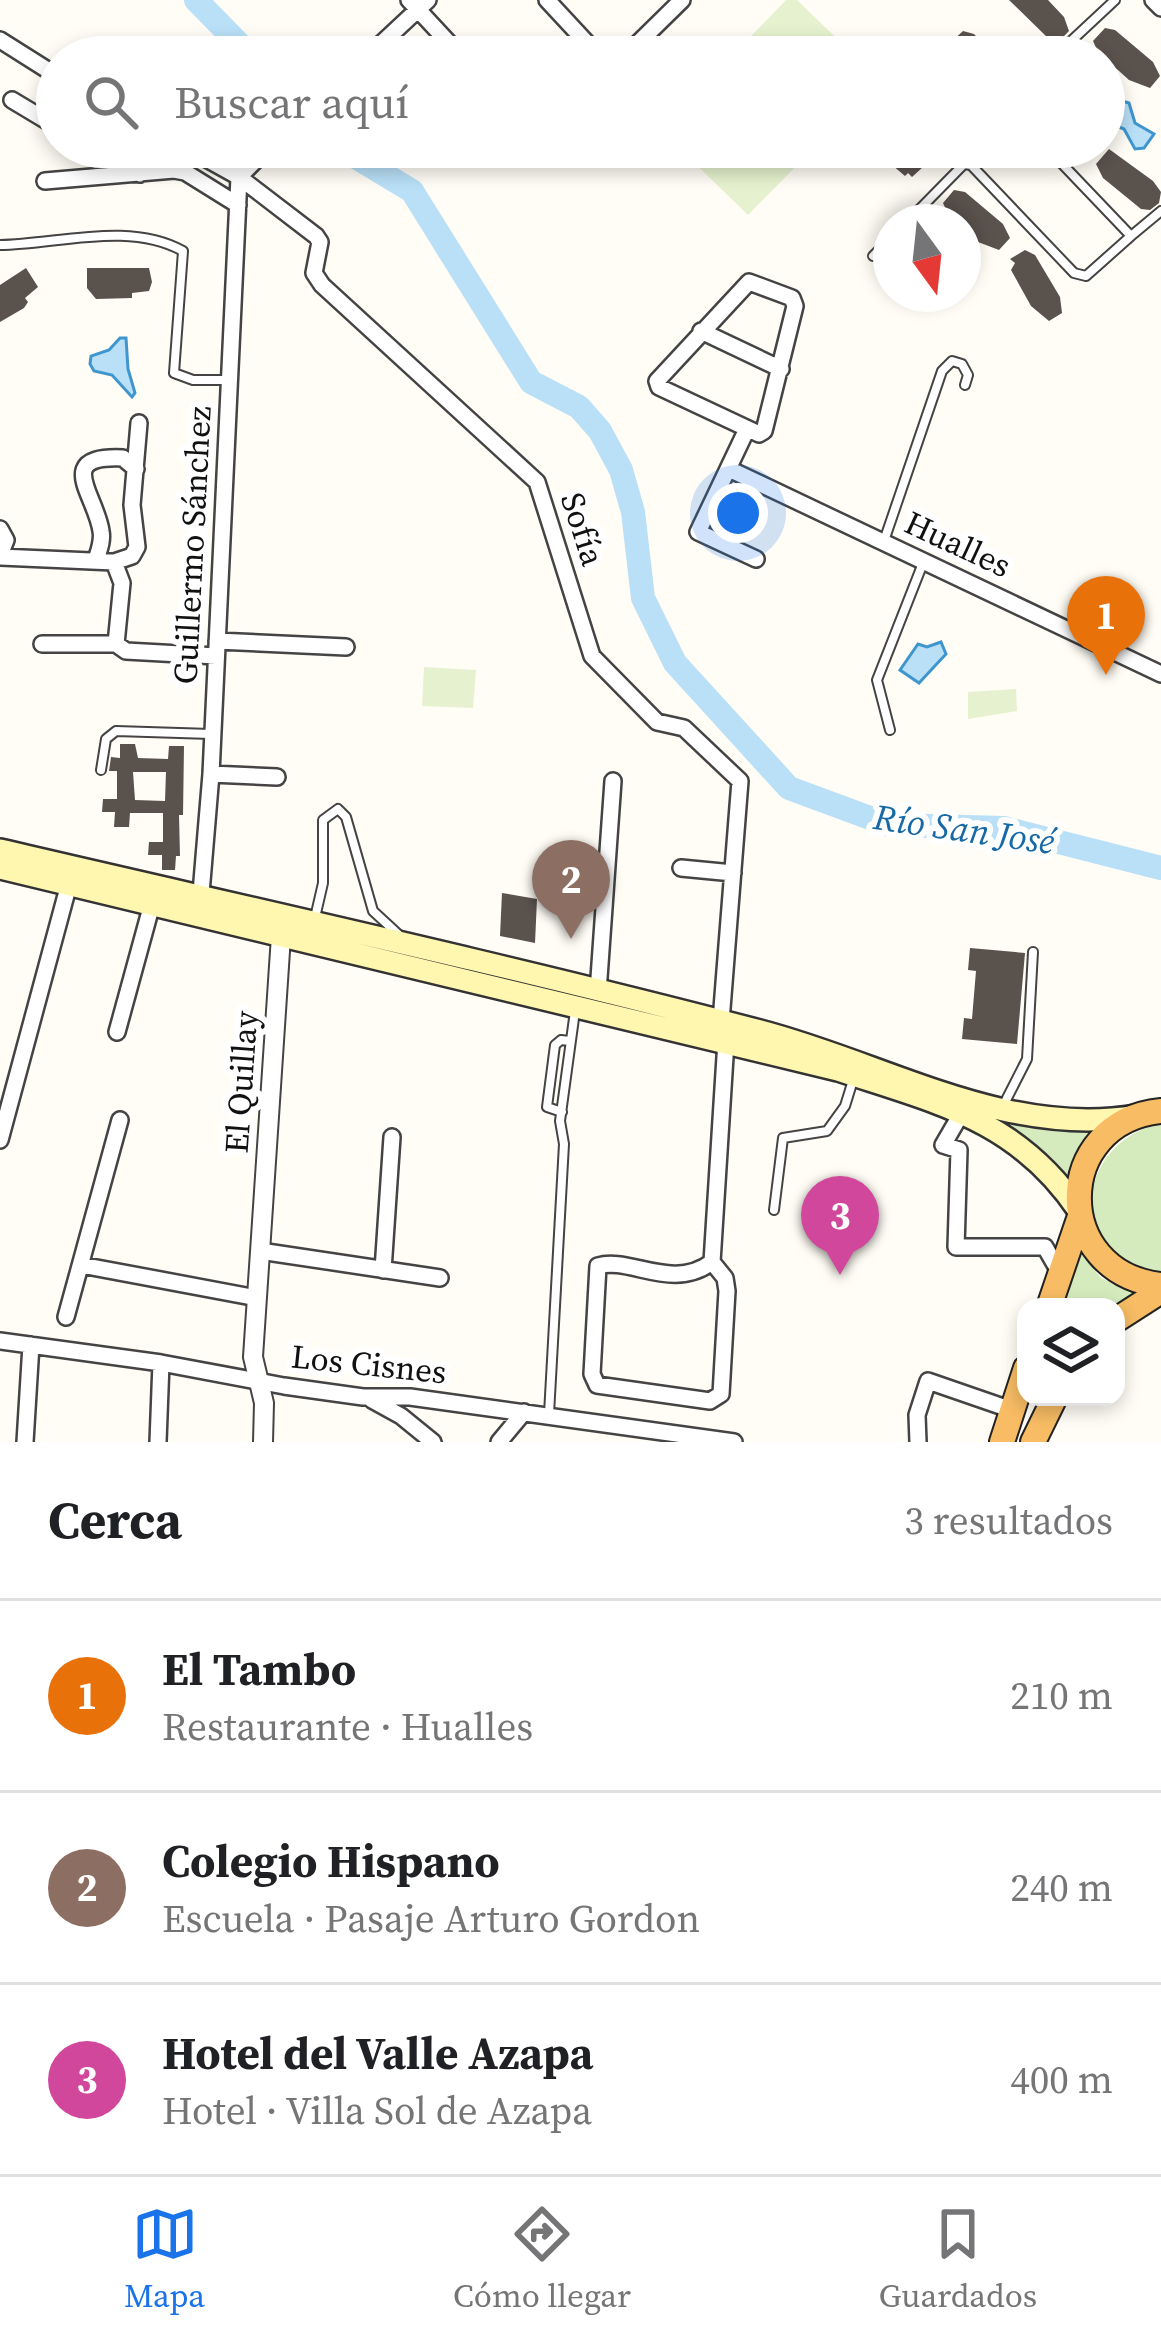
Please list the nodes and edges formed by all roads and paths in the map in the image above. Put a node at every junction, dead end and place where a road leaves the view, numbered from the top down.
1 (547, 0) edge
2 (682, 0) edge
3 (1115, 0) edge
4 (1153, 0) edge
5 (418, 3) edge
6 (1161, 8) edge
7 (387, 36) edge
8 (445, 36) edge
9 (580, 36) edge
10 (645, 36) edge
11 (1076, 36) edge
12 (0, 40) edge
13 (36, 63) edge
14 (12, 100) dead end
15 (36, 114) edge
16 (130, 168) edge
17 (222, 168) edge
18 (248, 168) edge
19 (960, 168) edge
20 (974, 168) edge
21 (1066, 168) edge
22 (142, 175) junction
23 (239, 177) junction
24 (45, 182) dead end
25 (925, 204) edge
26 (238, 205) junction
27 (1161, 211) edge
28 (1131, 236) junction
29 (0, 245) edge
30 (701, 332) junction
31 (781, 369) junction
32 (230, 380) junction
33 (965, 385) dead end
34 (139, 423) dead end
35 (747, 429) junction
36 (136, 469) junction
37 (729, 469) junction
38 (0, 530) edge
39 (884, 543) junction
40 (0, 556) edge
41 (756, 559) dead end
42 (105, 561) junction
43 (924, 562) junction
44 (42, 644) dead end
45 (116, 644) junction
46 (346, 647) dead end
47 (217, 648) junction
48 (1161, 674) edge
49 (890, 730) dead end
50 (212, 734) junction
51 (101, 770) dead end
52 (211, 774) junction
53 (277, 777) dead end
54 (613, 781) dead end
55 (0, 850) edge
56 (0, 868) edge
57 (682, 868) dead end
58 (733, 873) junction
59 (68, 884) junction
60 (152, 904) junction
61 (200, 906) junction
62 (314, 924) junction
63 (282, 926) junction
64 (413, 948) junction
65 (1033, 952) dead end
66 (598, 992) junction
67 (576, 1006) junction
68 (117, 1032) dead end
69 (724, 1032) junction
70 (570, 1041) junction
71 (854, 1076) junction
72 (1001, 1110) junction
73 (1150, 1110) edge
74 (562, 1112) junction
75 (961, 1114) junction
76 (120, 1120) dead end
77 (392, 1137) dead end
78 (0, 1140) edge
79 (773, 1210) dead end
80 (1079, 1214) junction
81 (260, 1251) junction
82 (712, 1262) junction
83 (81, 1265) junction
84 (383, 1270) junction
85 (1062, 1276) junction
86 (440, 1278) dead end
87 (1161, 1288) edge
88 (257, 1298) junction
89 (1053, 1298) edge
90 (1125, 1313) edge
91 (66, 1317) dead end
92 (0, 1341) edge
93 (31, 1345) junction
94 (161, 1363) junction
95 (259, 1383) junction
96 (1017, 1395) edge
97 (364, 1397) junction
98 (1051, 1406) edge
99 (1012, 1410) junction
100 (524, 1412) junction
101 (549, 1415) junction
102 (658, 1437) edge
103 (25, 1442) edge
104 (158, 1442) edge
105 (263, 1442) edge
106 (433, 1442) edge
107 (499, 1442) edge
108 (734, 1442) edge
109 (918, 1442) edge
110 (1003, 1442) edge
111 (1033, 1442) edge

1 - 9 street
2 - 10 street
3 - 11 lane
4 - 6 street
5 - 7 street
5 - 8 street
12 - 13 street
14 - 15 street
16 - 22 street
17 - 23 street, Sofía
18 - 23 street
19 - 25 lane
20 - 28 lane
21 - 28 lane
22 - 24 street
22 - 26 street
23 - 26 street, Guillermo Sánchez
23 - 58 street, Sofía
26 - 32 street, Guillermo Sánchez
27 - 28 lane
29 - 32 lane
30 - 31 street
30 - 31 street
30 - 35 street
31 - 35 street
32 - 47 street, Guillermo Sánchez
33 - 39 lane
34 - 36 street
35 - 37 street
36 - 42 street
36 - 42 street
37 - 39 street, Hualles
37 - 41 street
38 - 40 street
39 - 43 street, Hualles
40 - 42 street
42 - 45 street
43 - 48 street, Hualles
43 - 49 lane
44 - 45 street
45 - 47 street
46 - 47 street
47 - 50 street, Guillermo Sánchez
50 - 51 lane
50 - 52 street, Guillermo Sánchez
52 - 53 street
52 - 61 street, Guillermo Sánchez
54 - 66 street
55 - 61 main road
56 - 59 main road
57 - 58 street
58 - 69 street, Sofía
59 - 60 main road
59 - 78 street
60 - 61 main road
60 - 68 street
61 - 63 main road
62 - 63 main road
62 - 64 main road
62 - 64 lane
63 - 67 main road
63 - 81 street, El Quillay
64 - 66 main road
65 - 72 lane
66 - 69 main road
67 - 69 main road
67 - 70 lane
69 - 71 main road
69 - 72 main road
69 - 82 street, Sofía
70 - 74 lane
70 - 74 lane
71 - 75 main road
71 - 79 lane
72 - 73 main road
73 - 80 highway
74 - 101 lane
75 - 80 main road
75 - 85 street
76 - 83 street
77 - 84 street
80 - 85 highway
80 - 87 highway
81 - 84 street
81 - 88 street, El Quillay
82 - 82 street, Sofía
83 - 88 street
83 - 91 street
84 - 86 street
85 - 89 highway
87 - 90 highway
88 - 95 street, El Quillay
92 - 93 street, Los Cisnes
93 - 94 street, Los Cisnes
93 - 103 street
94 - 95 street, Los Cisnes
94 - 104 street
95 - 97 street, Los Cisnes
95 - 105 street, El Quillay
96 - 99 highway
97 - 100 street, Los Cisnes
97 - 106 street
98 - 111 highway
99 - 109 street
99 - 110 highway
100 - 101 street, Los Cisnes
100 - 107 street
101 - 102 street, Los Cisnes
102 - 108 street, Los Cisnes

